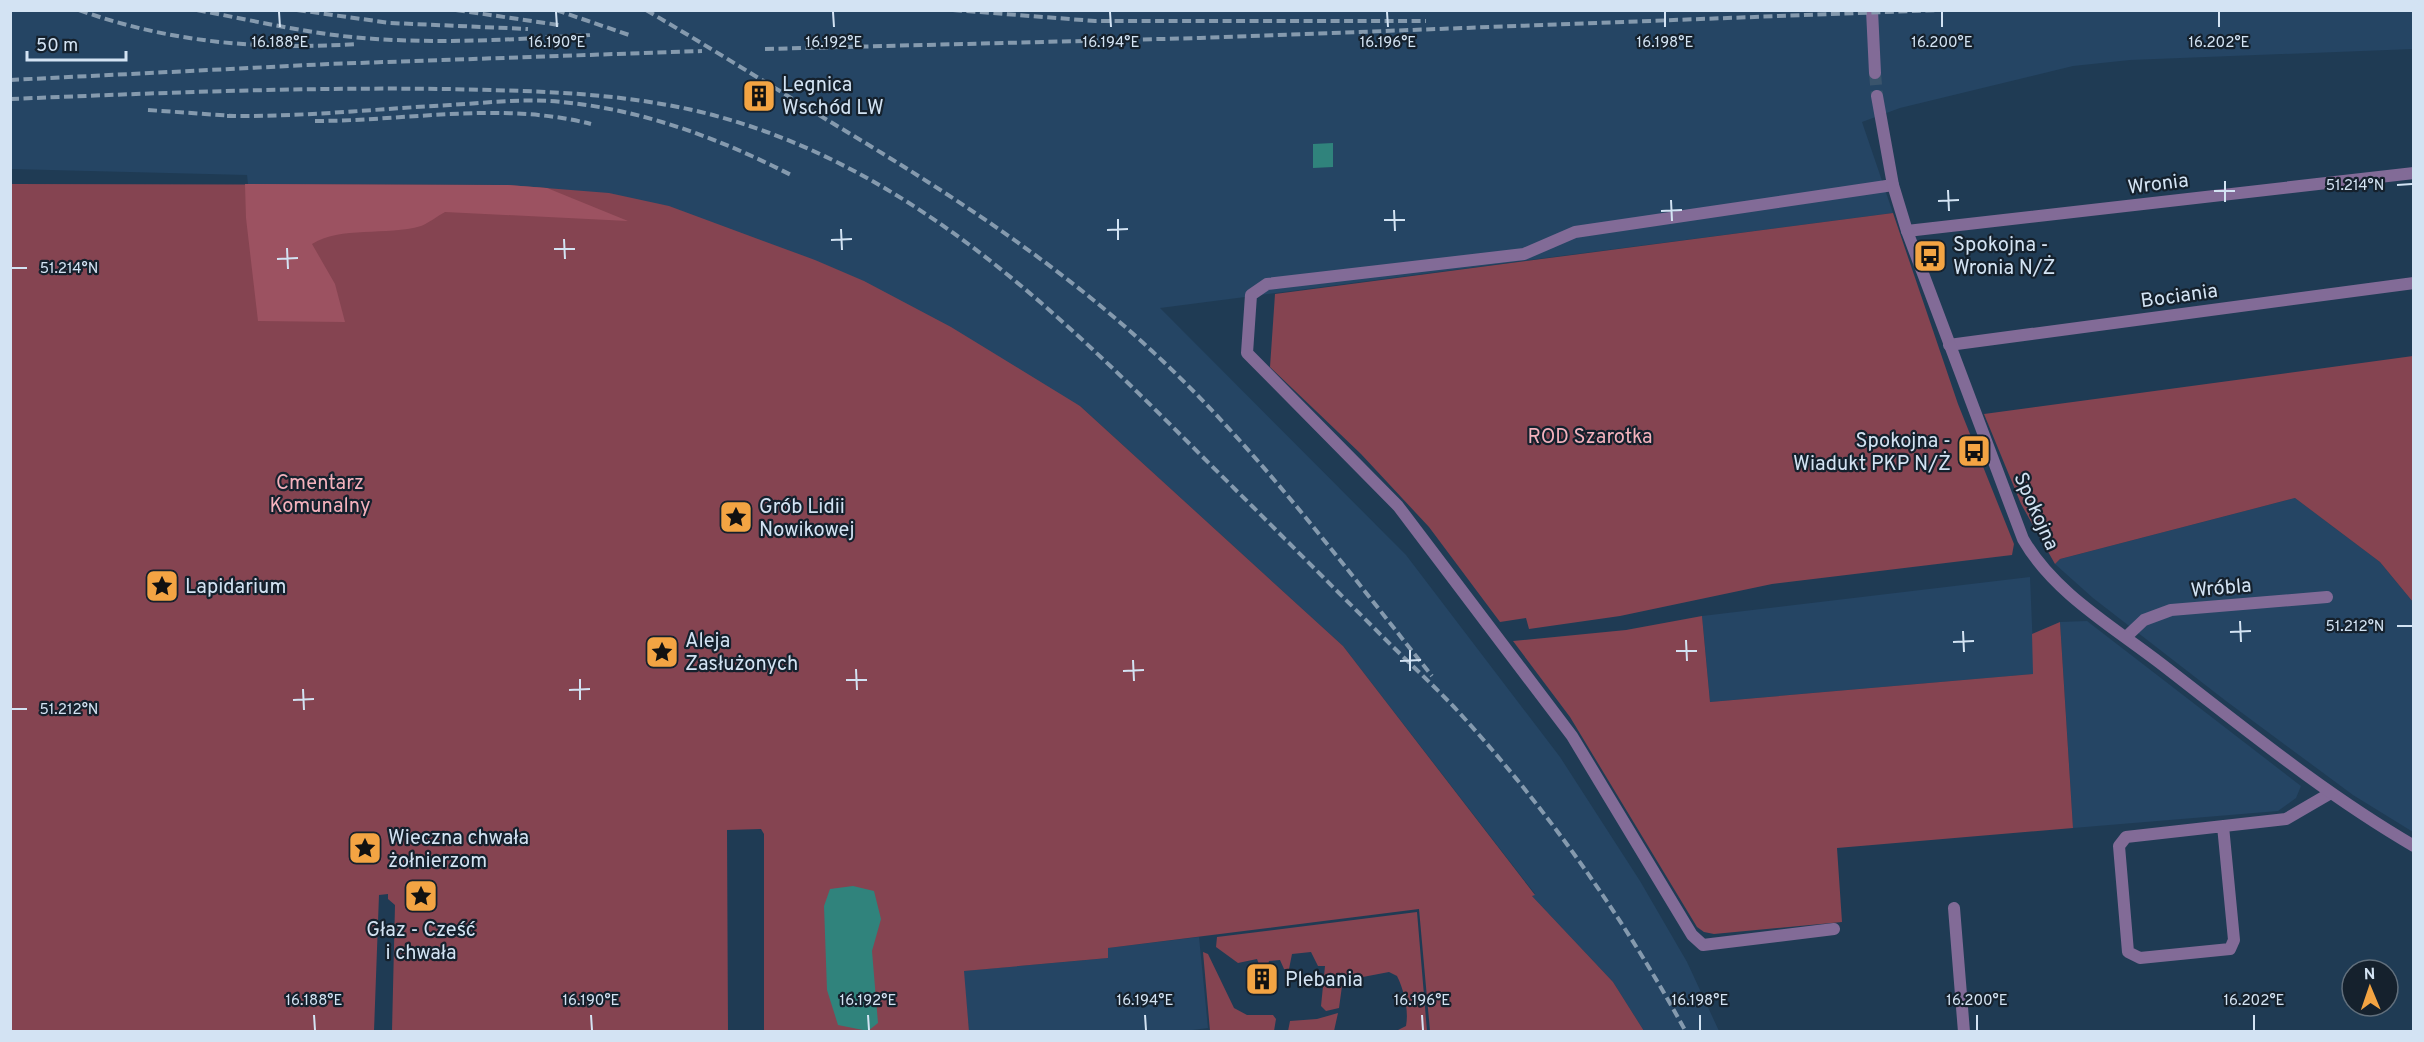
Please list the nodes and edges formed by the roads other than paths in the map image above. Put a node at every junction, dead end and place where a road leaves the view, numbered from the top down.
1 (1872, 10) edge
2 (1875, 73) tunnel mouth
3 (1877, 96) tunnel mouth
4 (2414, 173) edge
5 (1893, 185) junction
6 (1907, 231) junction
7 (2414, 283) edge
8 (1949, 345) junction
9 (2327, 597) dead end
10 (2126, 637) junction
11 (2329, 794) junction
12 (2223, 826) junction
13 (2414, 846) edge
14 (1954, 908) dead end
15 (1834, 929) dead end
16 (1964, 1032) edge

1 - 2 street
3 - 5 street, Spokojna
4 - 6 street, Wronia
5 - 6 street, Spokojna
5 - 15 street
6 - 8 street, Spokojna
7 - 8 street, Bociania
8 - 10 street, Spokojna
9 - 10 street, Wróbla
10 - 11 street, Spokojna
11 - 12 street
11 - 13 street, Spokojna
12 - 12 street
14 - 16 street

